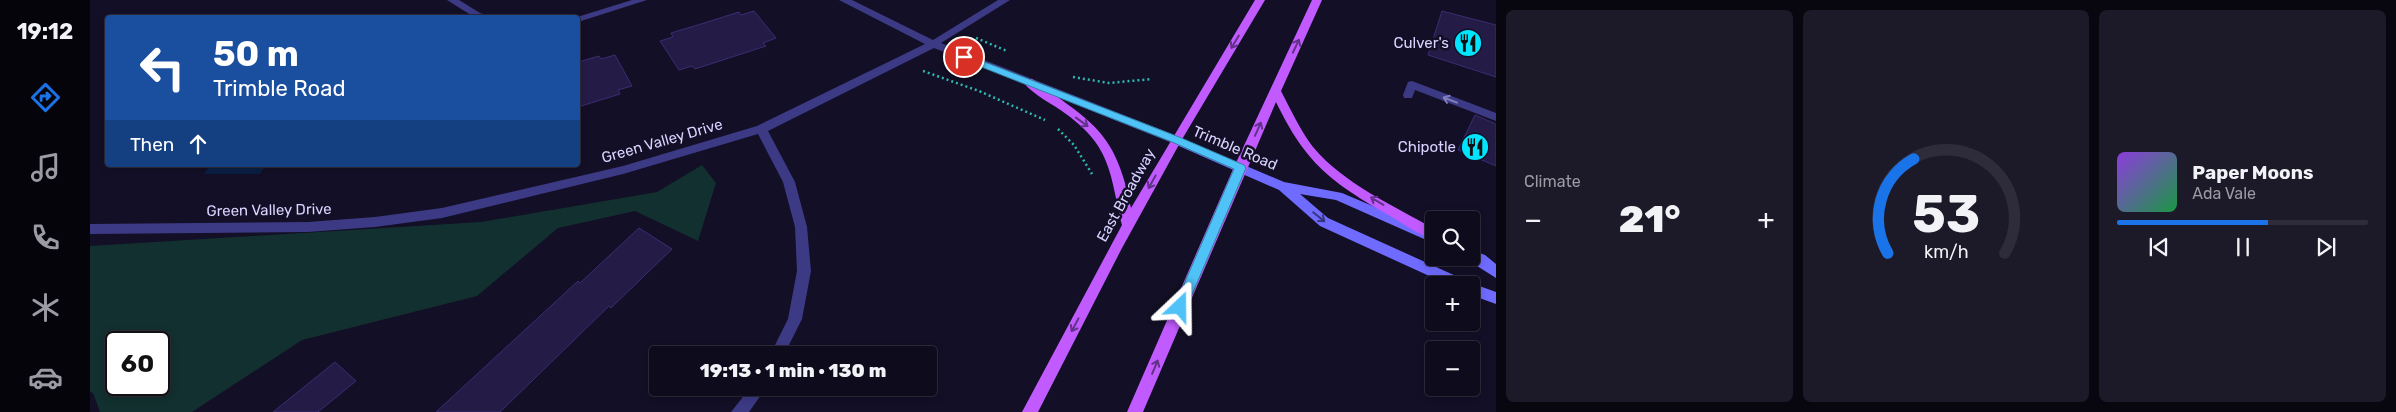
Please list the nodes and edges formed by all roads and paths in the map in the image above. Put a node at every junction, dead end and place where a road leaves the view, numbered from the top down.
1 (452, 0) edge
2 (642, 0) edge
3 (844, 0) edge
4 (1005, 0) edge
5 (1260, 0) edge
6 (1317, 0) edge
7 (477, 15) edge
8 (580, 18) edge
9 (955, 30) junction
10 (933, 44) junction
11 (1009, 52) dead end
12 (900, 62) junction
13 (1064, 73) dead end
14 (1152, 79) dead end
15 (1028, 82) junction
16 (1276, 90) junction
17 (1408, 95) dead end
18 (1496, 117) edge
19 (761, 129) junction
20 (1176, 140) junction
21 (1240, 168) junction
22 (1092, 174) dead end
23 (1282, 186) junction
24 (1128, 224) junction
25 (90, 229) edge
26 (1425, 231) edge
27 (1425, 233) edge
28 (1480, 259) edge
29 (1496, 272) edge
30 (1442, 276) edge
31 (1480, 292) edge
32 (1496, 298) edge
33 (782, 346) edge
34 (752, 396) edge
35 (739, 412) edge
36 (1030, 412) edge
37 (1135, 412) edge

1 - 7 street
2 - 8 street
3 - 10 street
4 - 9 street, Green Valley Drive
5 -> 20 main road, East Broadway
16 -> 6 main road
9 - 10 street, Green Valley Drive
9 - 11 path
10 - 12 street, Green Valley Drive
10 - 15 street
12 - 19 street, Green Valley Drive
12 - 22 path
13 - 14 path
15 - 20 street
15 -> 24 main road
21 -> 16 main road
26 -> 16 main road
18 -> 17 street
19 - 25 street, Green Valley Drive
19 - 33 street
20 - 21 street, Trimble Road
20 -> 24 main road, East Broadway
21 - 23 street, Trimble Road
37 -> 21 main road
23 - 27 street, Trimble Road
23 -> 30 street, Trimble Road
24 -> 36 main road, East Broadway
28 - 29 street
31 - 32 street
34 - 35 street

